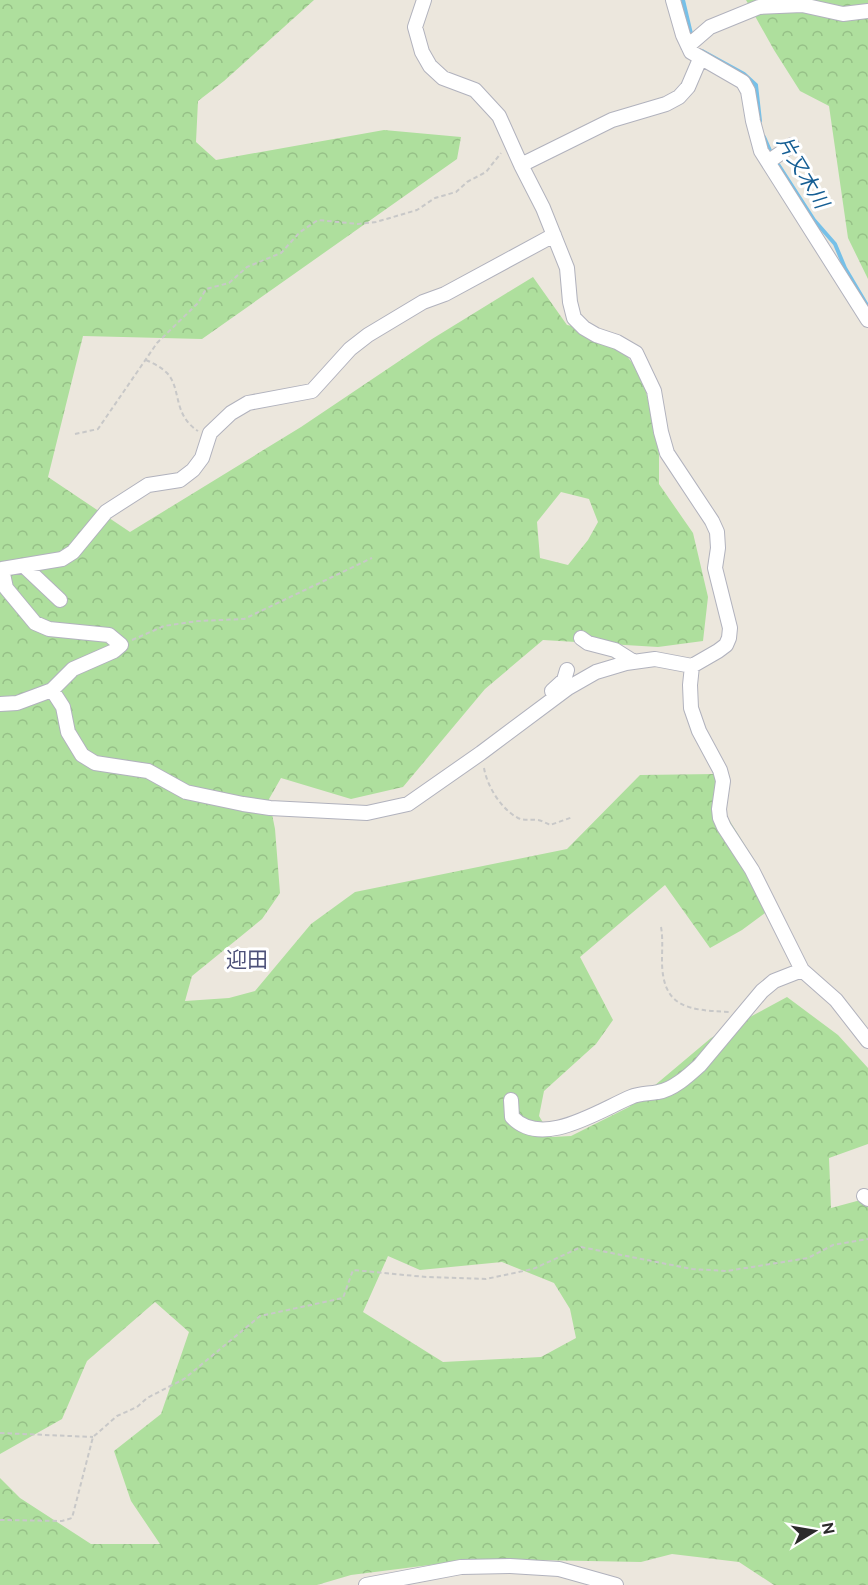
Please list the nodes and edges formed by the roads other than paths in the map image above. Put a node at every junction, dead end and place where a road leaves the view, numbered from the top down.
1 (424, 0) edge
2 (672, 0) edge
3 (868, 11) edge
4 (691, 43) junction
5 (700, 58) junction
6 (792, 145) dead end
7 (773, 159) junction
8 (521, 165) junction
9 (554, 235) junction
10 (868, 320) edge
11 (24, 566) junction
12 (60, 600) dead end
13 (580, 638) dead end
14 (634, 662) junction
15 (692, 666) junction
16 (567, 670) dead end
17 (52, 690) junction
18 (0, 704) edge
19 (542, 707) junction
20 (802, 970) junction
21 (868, 1041) edge
22 (511, 1101) dead end
23 (366, 1585) edge
24 (616, 1585) edge

1 - 8 street
2 - 4 street
3 - 4 street
4 - 5 street
5 - 7 street
5 - 8 street
6 - 7 street
7 - 10 street
8 - 9 street
9 - 11 street
9 - 15 street
11 - 12 street
11 - 17 street
13 - 14 street
14 - 15 street
14 - 19 street
15 - 20 street
16 - 19 street
17 - 18 street
17 - 19 street
20 - 21 street
20 - 22 street
23 - 24 street

